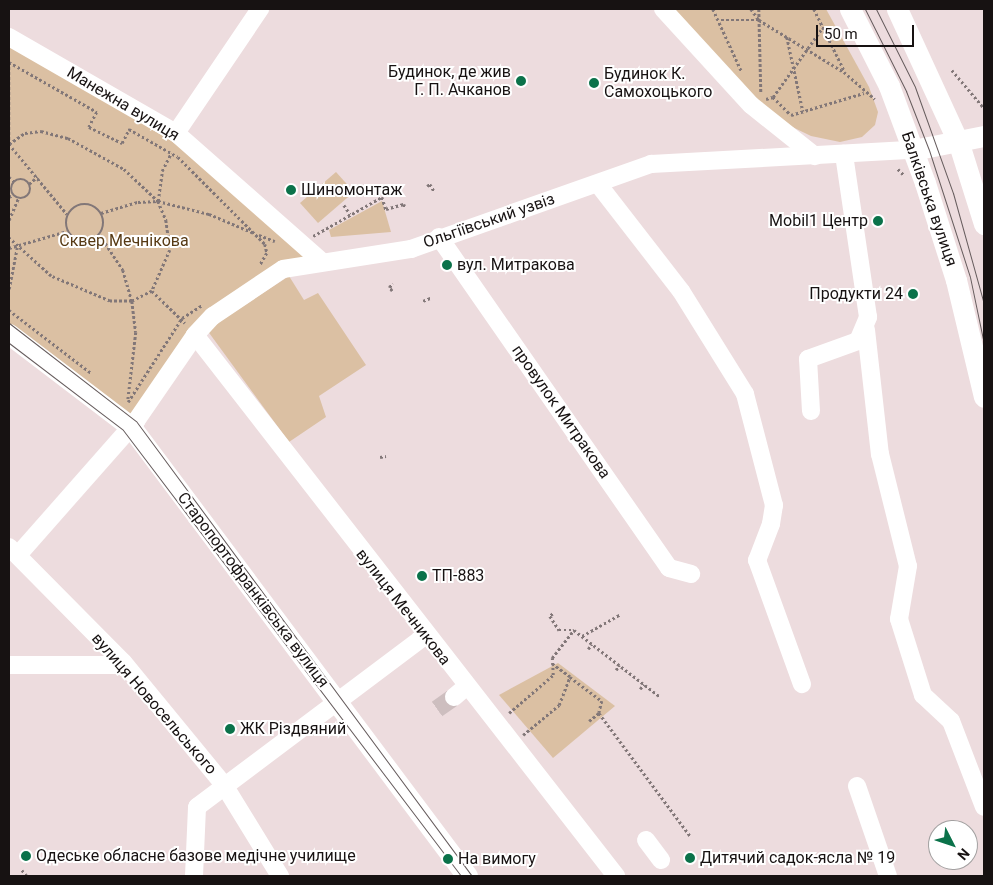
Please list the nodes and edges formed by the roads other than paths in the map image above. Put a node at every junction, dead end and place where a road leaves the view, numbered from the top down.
1 (260, 9) edge
2 (663, 9) edge
3 (850, 9) edge
4 (897, 9) edge
5 (9, 37) edge
6 (176, 134) junction
7 (984, 136) edge
8 (959, 144) junction
9 (913, 150) junction
10 (844, 154) junction
11 (815, 156) junction
12 (598, 184) junction
13 (978, 184) edge
14 (984, 224) edge
15 (439, 237) junction
16 (320, 260) junction
17 (866, 330) junction
18 (9, 334) edge
19 (195, 335) junction
20 (984, 397) edge
21 (810, 412) dead end
22 (131, 426) junction
23 (13, 551) edge
24 (691, 574) dead end
25 (425, 636) junction
26 (9, 665) edge
27 (125, 665) junction
28 (802, 684) dead end
29 (337, 702) junction
30 (224, 785) junction
31 (858, 786) dead end
32 (984, 807) edge
33 (646, 840) dead end
34 (661, 860) dead end
35 (194, 876) edge
36 (280, 876) edge
37 (467, 876) edge
38 (616, 876) edge
39 (888, 876) edge

1 - 6 street
2 - 11 street
3 - 9 main road, Балківська вулиця
4 - 8 main road
5 - 6 street, Манежна вулиця
6 - 16 street, Манежна вулиця
7 - 8 main road
8 - 9 main road
8 - 13 main road
9 - 10 street, Ольгіївський узвіз
9 - 20 main road, Балківська вулиця
10 - 11 street, Ольгіївський узвіз
10 - 17 street
11 - 12 street, Ольгіївський узвіз
12 - 15 street, Ольгіївський узвіз
12 - 28 street
13 - 14 main road
15 - 16 street, Ольгіївський узвіз
15 - 24 street, провулок Митракова
16 - 19 street, Ольгіївський узвіз
17 - 21 street
17 - 32 street
18 - 22 main road, Старопортофранківська вулиця
19 - 22 street, Ольгіївський узвіз
19 - 25 street, вулиця Мечникова
22 - 23 street, Ольгіївський узвіз
22 - 29 main road, Старопортофранківська вулиця
23 - 27 street, вулиця Новосельського
25 - 29 street
25 - 38 street, вулиця Мечникова
26 - 27 street
27 - 30 street, вулиця Новосельського
29 - 30 street
29 - 37 main road, Старопортофранківська вулиця
30 - 35 street
30 - 36 street, вулиця Новосельського
31 - 39 street
33 - 34 street

